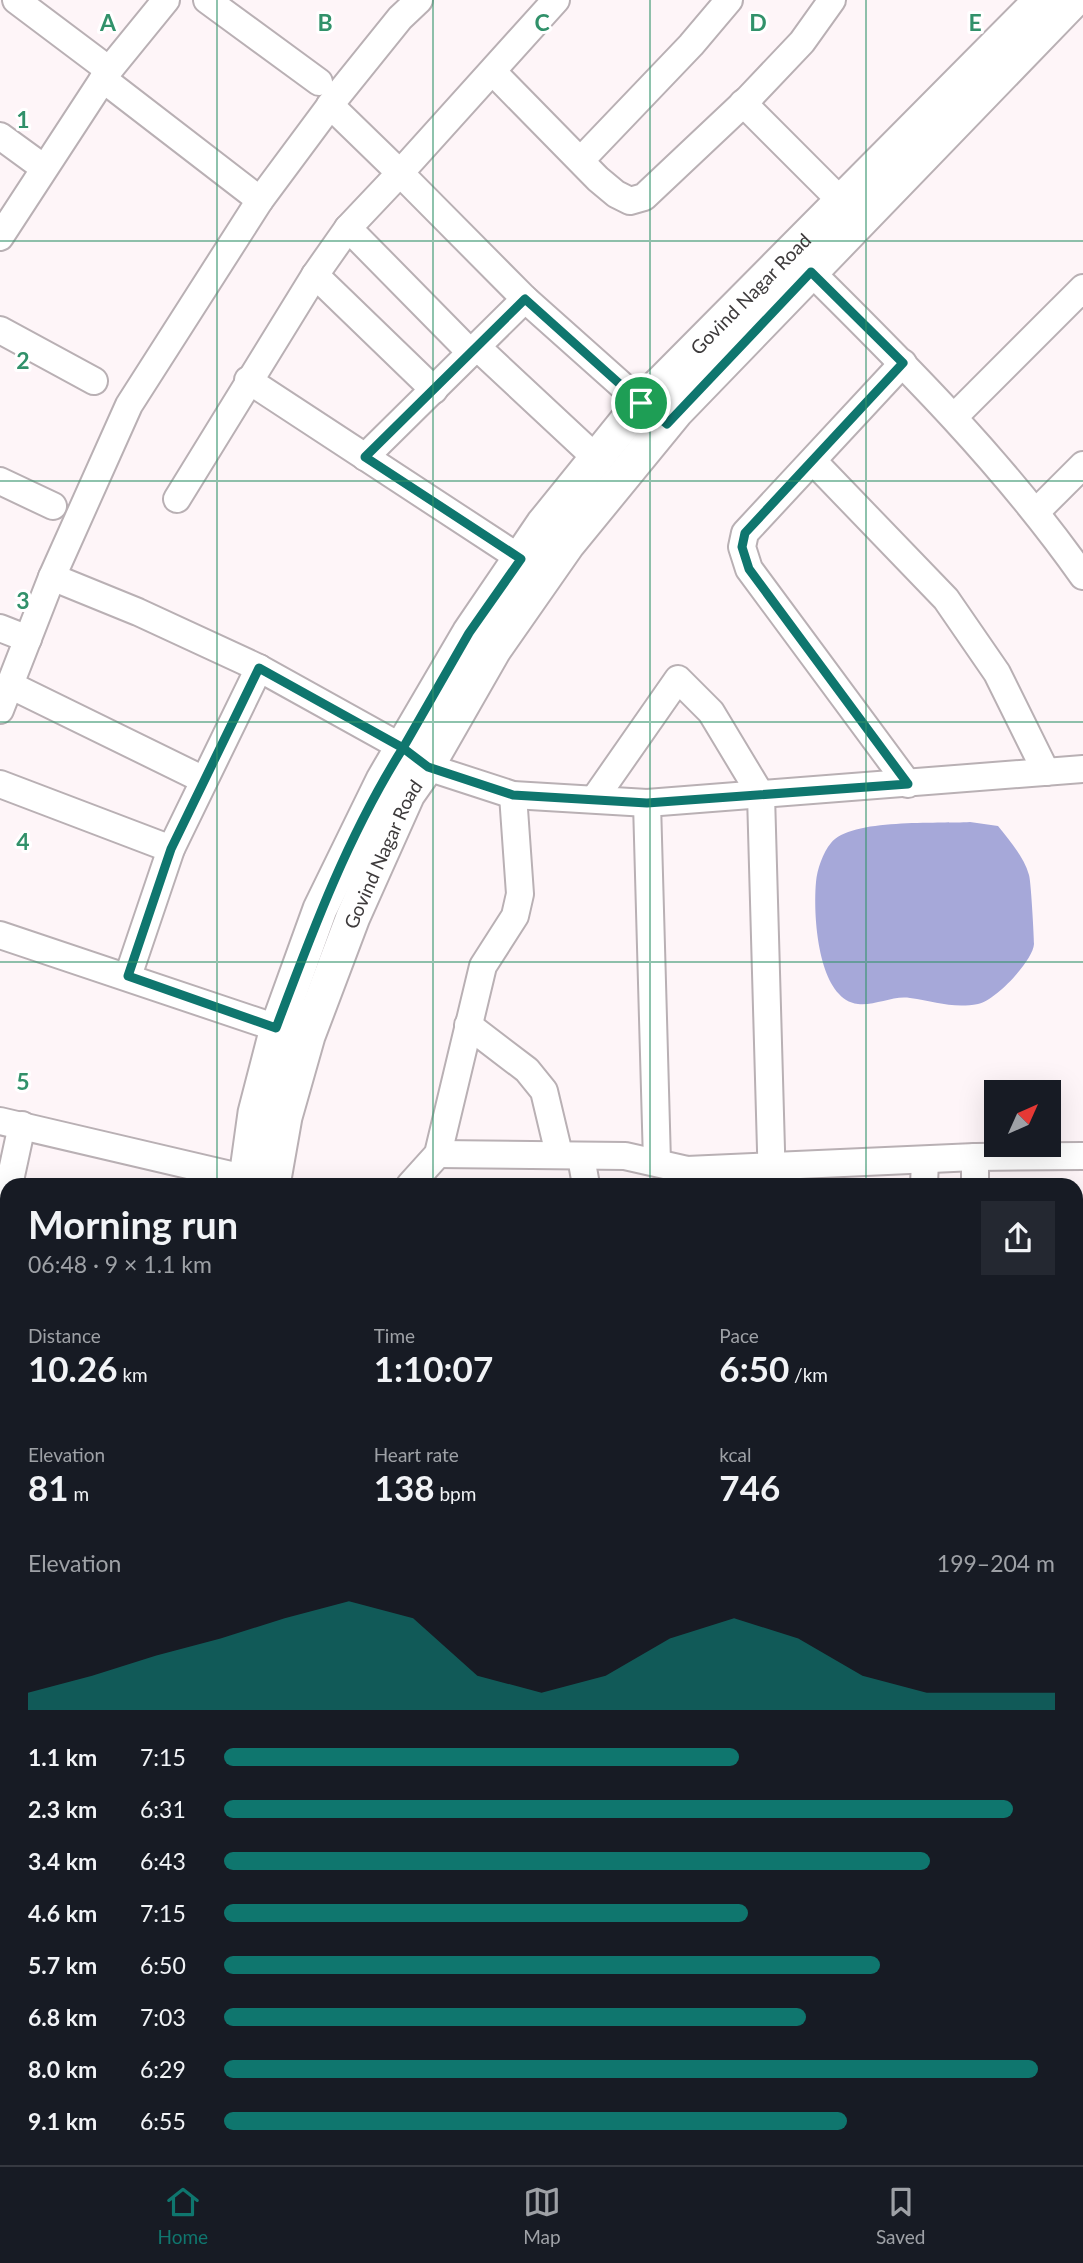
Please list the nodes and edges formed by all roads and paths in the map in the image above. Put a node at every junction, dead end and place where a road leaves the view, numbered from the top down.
1 (16, 0) edge
2 (166, 0) edge
3 (206, 0) edge
4 (419, 0) edge
5 (556, 0) edge
6 (729, 0) edge
7 (824, 3) edge
8 (1067, 4) edge
9 (46, 9) edge
10 (493, 72) junction
11 (106, 74) junction
12 (325, 93) junction
13 (743, 103) junction
14 (0, 136) edge
15 (582, 159) junction
16 (44, 169) junction
17 (400, 173) junction
18 (260, 200) junction
19 (841, 201) junction
20 (348, 228) junction
21 (0, 237) edge
22 (811, 272) junction
23 (315, 275) junction
24 (1083, 288) edge
25 (525, 299) junction
26 (0, 330) edge
27 (474, 350) junction
28 (903, 363) junction
29 (248, 380) junction
30 (94, 381) dead end
31 (434, 390) junction
32 (641, 403) junction
33 (954, 417) junction
34 (667, 424) junction
35 (365, 457) junction
36 (596, 458) junction
37 (813, 461) junction
38 (1083, 465) edge
39 (0, 481) edge
40 (177, 499) dead end
41 (53, 506) dead end
42 (1037, 511) junction
43 (521, 559) junction
44 (1083, 576) edge
45 (52, 577) junction
46 (0, 628) edge
47 (28, 639) junction
48 (259, 668) junction
49 (10, 685) junction
50 (0, 710) edge
51 (415, 758) junction
52 (1083, 769) edge
53 (1046, 772) junction
54 (204, 780) junction
55 (0, 784) edge
56 (908, 784) junction
57 (513, 795) junction
58 (761, 795) junction
59 (596, 798) junction
60 (647, 803) junction
61 (171, 849) junction
62 (0, 935) edge
63 (128, 976) junction
64 (468, 1025) junction
65 (276, 1028) junction
66 (11, 1123) edge
67 (438, 1154) junction
68 (570, 1155) junction
69 (1083, 1156) edge
70 (975, 1157) junction
71 (925, 1172) edge
72 (864, 1173) edge
73 (672, 1174) edge
74 (772, 1176) edge
75 (9, 1178) edge
76 (238, 1178) edge
77 (259, 1178) edge
78 (261, 1178) edge
79 (416, 1178) edge
80 (582, 1178) edge
81 (975, 1178) edge

1 - 9 street
2 - 11 street
3 - 12 street
4 - 12 street
5 - 10 street
6 - 15 street
7 - 13 street
8 - 19 main road, Govind Nagar Road
8 - 22 main road, Govind Nagar Road
9 - 11 street
10 - 15 street
10 - 17 street
11 - 16 street
11 - 18 street
12 - 17 street
12 - 18 street
13 - 15 street
13 - 19 street
14 - 16 street
16 - 21 street
17 - 20 street
17 - 25 street
18 - 45 street
19 - 32 main road, Govind Nagar Road
20 - 23 street
20 - 27 street
22 - 28 street
22 - 34 main road, Govind Nagar Road
23 - 29 street
23 - 31 street
24 - 33 street
25 - 27 street
25 - 32 street
26 - 30 street
27 - 31 street
27 - 36 street
28 - 33 street
28 - 37 street
29 - 35 street
29 - 40 street
31 - 35 street
32 - 34 street
32 - 36 main road, Govind Nagar Road
33 - 42 street
34 - 51 main road, Govind Nagar Road
35 - 43 street
36 - 43 main road, Govind Nagar Road
37 - 53 street
37 - 56 street
38 - 42 street
39 - 41 street
42 - 44 street
43 - 51 main road, Govind Nagar Road
45 - 47 street
45 - 48 street
46 - 47 street
47 - 49 street
48 - 51 street
48 - 54 street
49 - 50 street
49 - 54 street
51 - 57 street
51 - 65 main road, Govind Nagar Road
51 - 78 main road, Govind Nagar Road
52 - 53 street
53 - 56 street
54 - 61 street
55 - 61 street
56 - 58 street
57 - 59 street
57 - 64 street
58 - 59 street
58 - 60 street
58 - 74 street
59 - 60 street
60 - 73 street
61 - 63 street
62 - 63 street
63 - 65 street
64 - 67 street
64 - 68 street
65 - 77 main road, Govind Nagar Road
66 - 75 street
66 - 76 street
67 - 68 street
67 - 79 street
68 - 73 street
68 - 80 street
69 - 70 street
70 - 71 street
70 - 81 street
71 - 72 street
72 - 74 street
73 - 74 street

